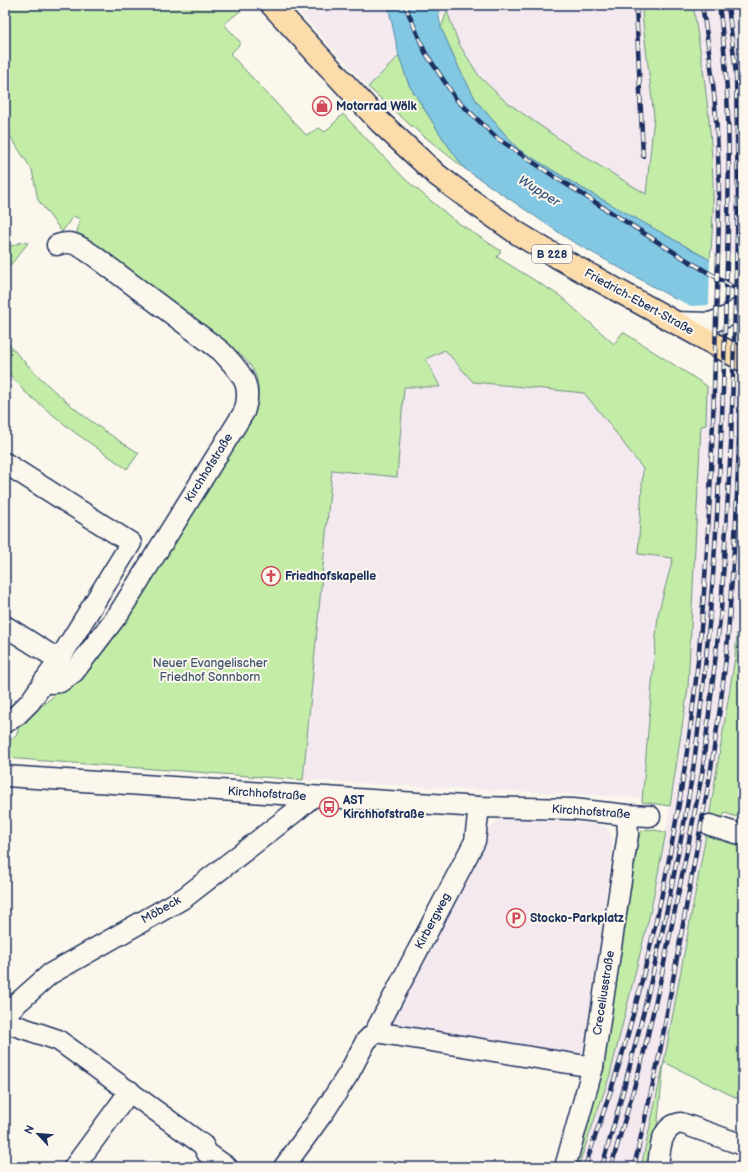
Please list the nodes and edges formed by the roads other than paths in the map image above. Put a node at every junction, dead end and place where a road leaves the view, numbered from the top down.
1 (272, 5) edge
2 (57, 244) dead end
3 (743, 304) edge
4 (675, 322) junction
5 (742, 357) edge
6 (5, 463) edge
7 (5, 626) edge
8 (59, 660) junction
9 (44, 681) junction
10 (5, 723) edge
11 (5, 776) edge
12 (312, 797) junction
13 (479, 807) junction
14 (627, 815) junction
15 (650, 816) dead end
16 (710, 826) dead end
17 (743, 835) edge
18 (5, 1014) edge
19 (5, 1022) edge
20 (375, 1032) junction
21 (593, 1067) junction
22 (130, 1091) junction
23 (743, 1145) edge
24 (74, 1167) edge
25 (227, 1167) edge
26 (284, 1167) edge
27 (565, 1167) edge
28 (658, 1167) edge

1 - 4 main road, Friedrich-Ebert-Straße / B 228
2 - 9 street, Kirchhofstraße
3 - 4 street
4 - 5 main road, Friedrich-Ebert-Straße / B 228
6 - 8 street
7 - 8 street
8 - 9 street
9 - 10 street
11 - 12 street, Kirchhofstraße
12 - 13 street, Kirchhofstraße
12 - 18 street, Möbeck
13 - 14 street, Kirchhofstraße
13 - 20 street, Kirbergweg
14 - 15 street, Kirchhofstraße
14 - 21 street, Creceliusstraße
16 - 17 street
19 - 22 street
20 - 21 street
20 - 26 street, Kirbergweg
21 - 27 street, Creceliusstraße
22 - 24 street
22 - 25 street
23 - 28 street

